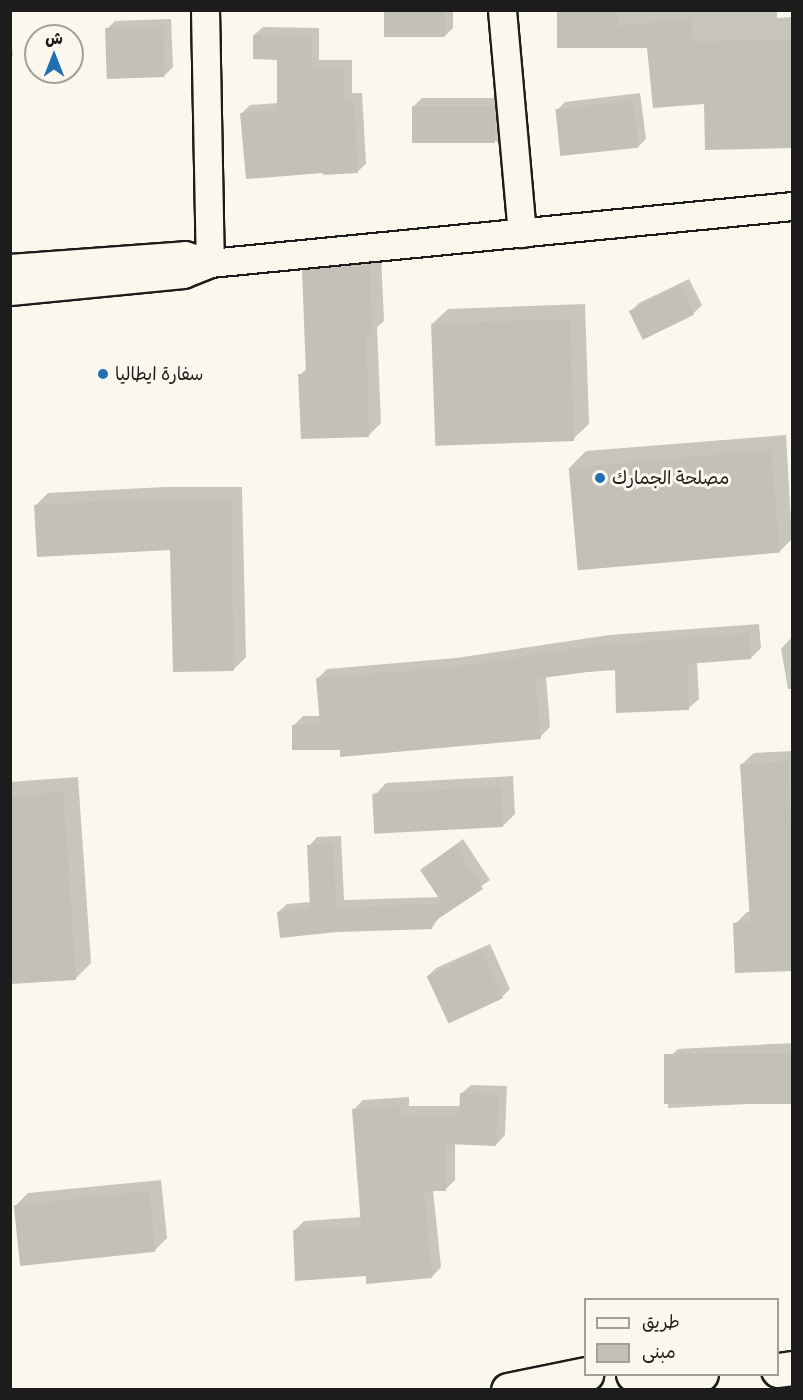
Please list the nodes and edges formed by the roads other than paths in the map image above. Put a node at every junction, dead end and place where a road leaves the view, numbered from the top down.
1 (205, 10) edge
2 (502, 10) edge
3 (792, 206) edge
4 (522, 234) junction
5 (210, 263) junction
6 (10, 268) edge
7 (10, 291) edge
8 (584, 1374) edge
9 (679, 1376) edge
10 (634, 1380) edge
11 (533, 1388) edge

1 - 5 street
2 - 4 street
3 - 4 street
4 - 5 street
5 - 6 street
5 - 7 street
8 - 11 main road
9 - 10 main road

